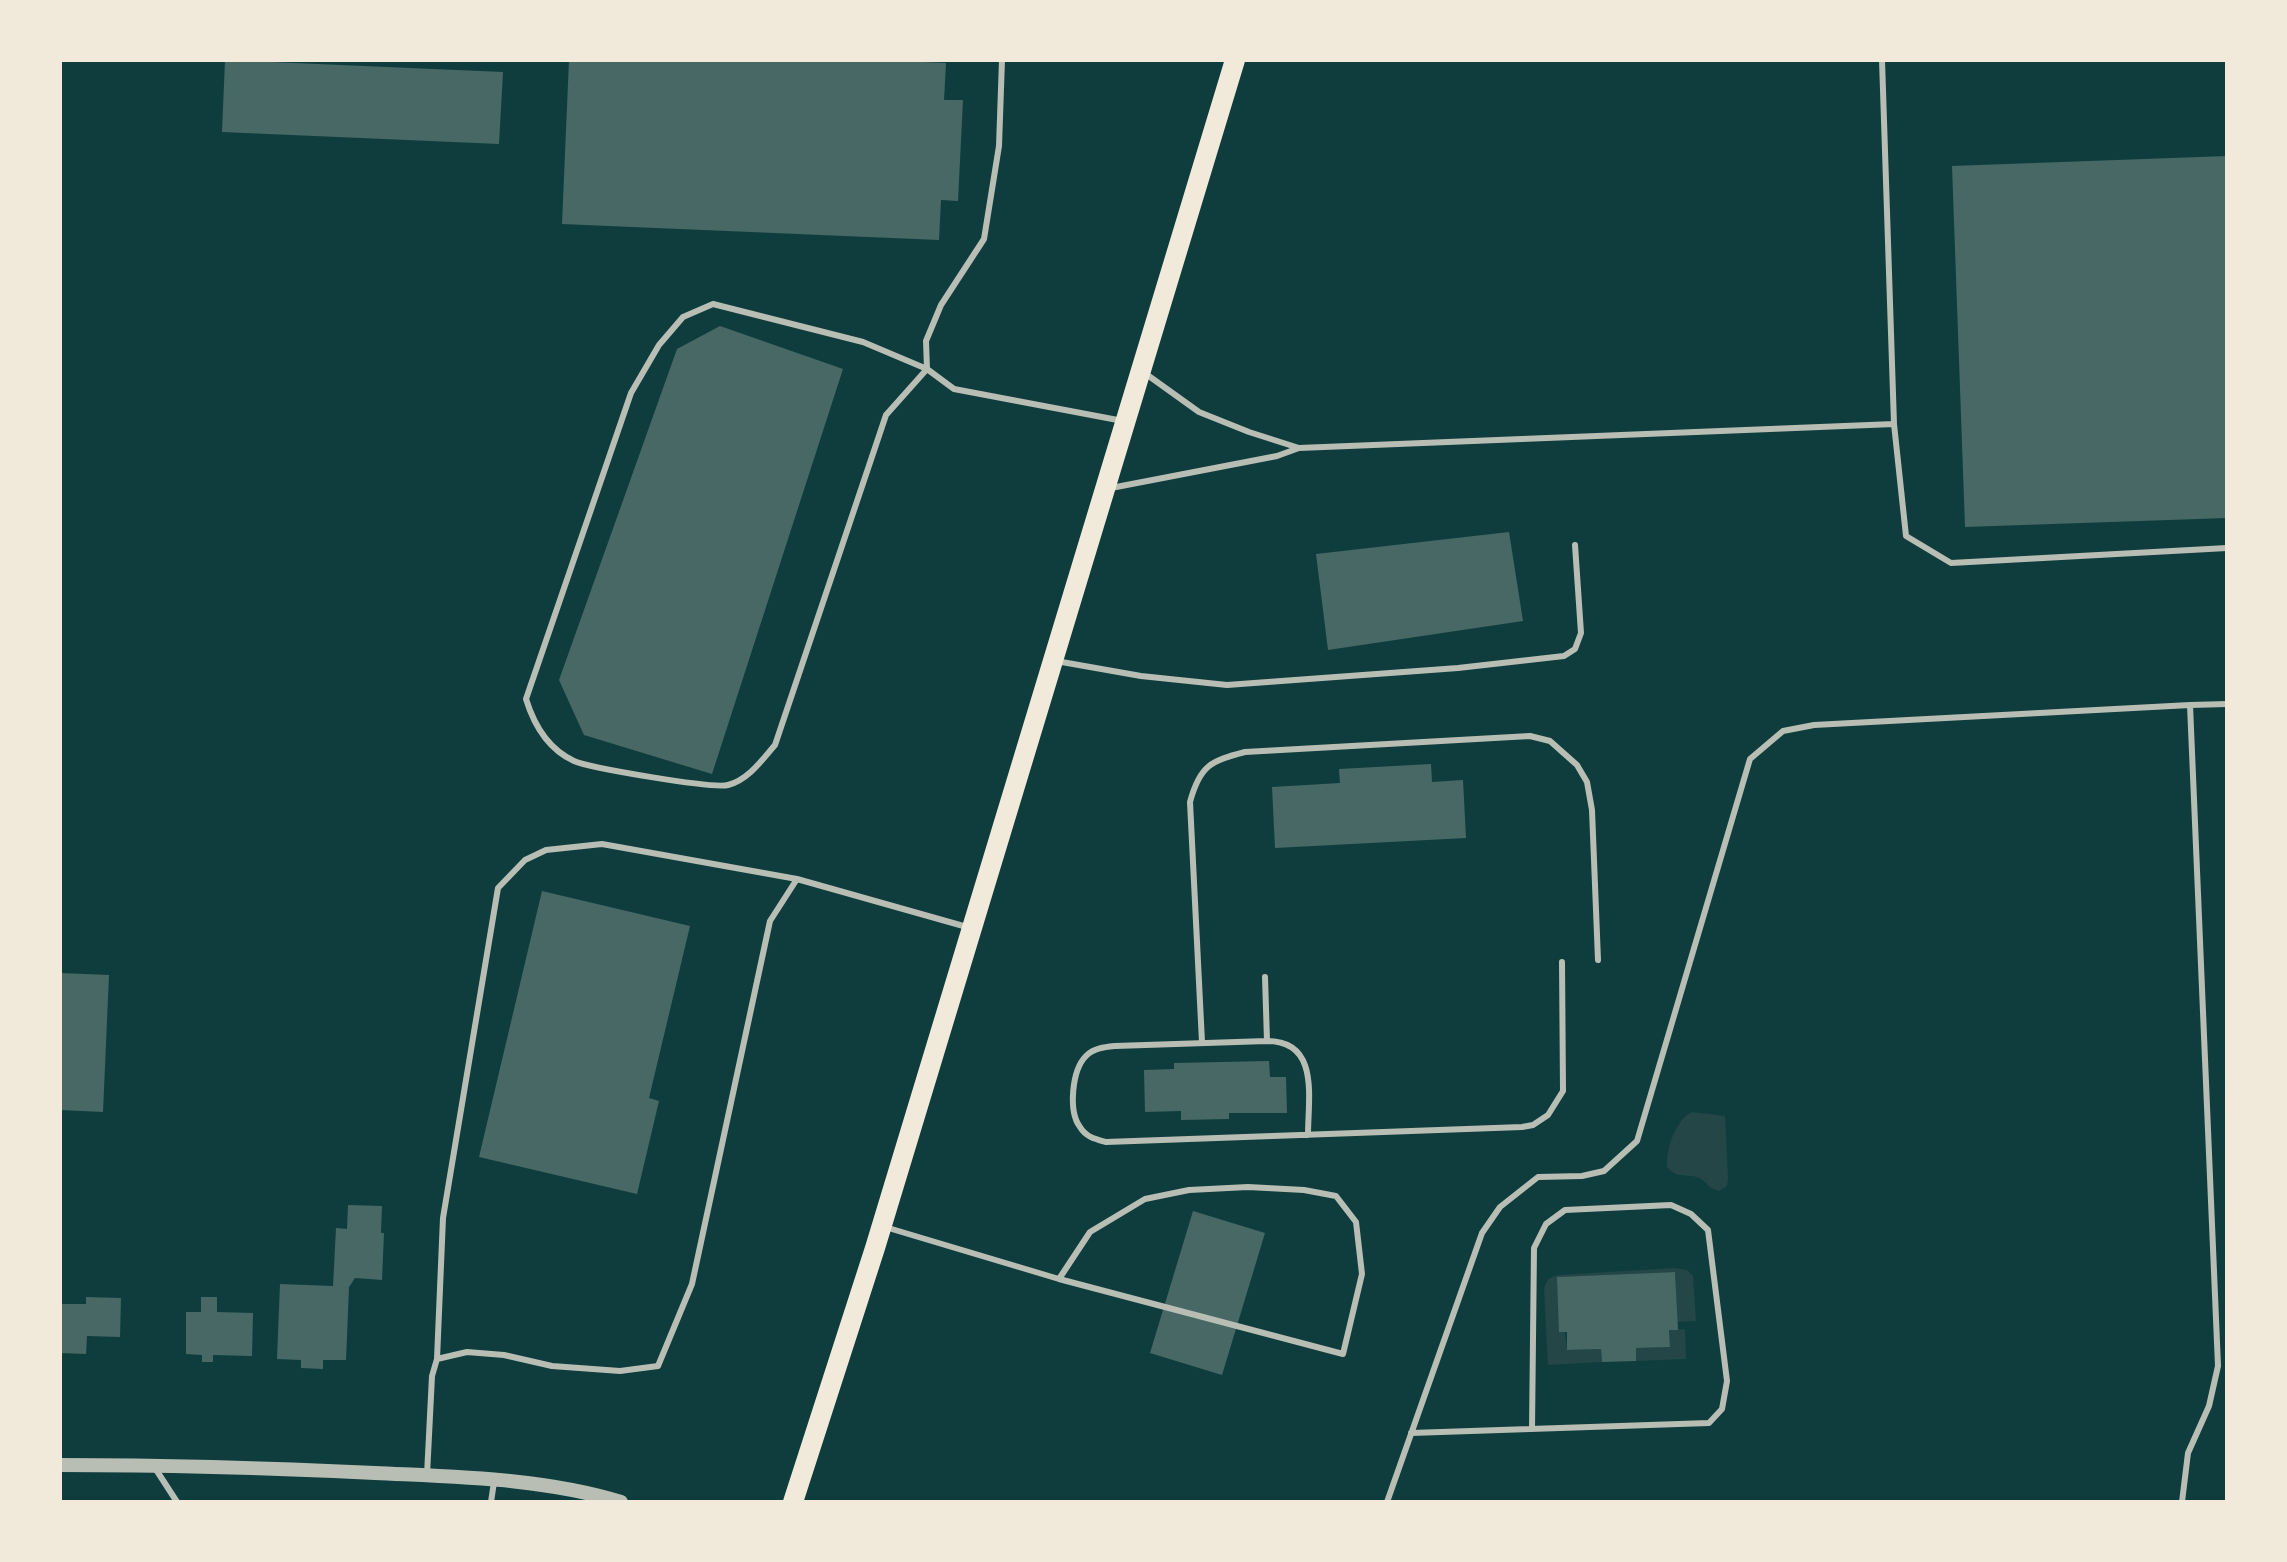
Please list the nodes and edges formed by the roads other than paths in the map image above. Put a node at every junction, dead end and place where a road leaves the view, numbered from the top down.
1 (1002, 60) edge
2 (1235, 60) edge
3 (1882, 60) edge
4 (927, 369) junction
5 (1140, 369) junction
6 (1124, 422) junction
7 (1894, 424) junction
8 (1299, 448) junction
9 (1104, 490) junction
10 (1575, 545) dead end
11 (2227, 548) edge
12 (1052, 660) junction
13 (2227, 704) edge
14 (2190, 705) junction
15 (797, 879) junction
16 (971, 928) junction
17 (1598, 960) dead end
18 (1562, 962) dead end
19 (1265, 977) dead end
20 (1267, 1041) junction
21 (1202, 1042) junction
22 (1308, 1135) junction
23 (881, 1226) junction
24 (1059, 1279) junction
25 (437, 1359) junction
26 (1532, 1429) junction
27 (1411, 1433) junction
28 (60, 1465) edge
29 (153, 1465) junction
30 (427, 1475) junction
31 (495, 1479) junction
32 (177, 1502) edge
33 (491, 1502) edge
34 (621, 1502) edge
35 (793, 1502) edge
36 (1387, 1502) edge
37 (2182, 1502) edge

1 - 4 lane
2 - 5 main road
3 - 7 lane
4 - 4 lane
4 - 6 lane
5 - 6 main road
5 - 8 lane
6 - 9 main road
7 - 8 lane
7 - 11 lane
8 - 9 lane
9 - 12 main road
10 - 12 lane
12 - 16 main road
13 - 14 lane
14 - 27 lane
14 - 37 lane
15 - 16 lane
15 - 25 lane
15 - 25 lane
16 - 23 main road
17 - 21 lane
18 - 22 lane
19 - 20 lane
20 - 21 lane
20 - 22 lane
21 - 22 lane
23 - 24 lane
23 - 35 main road
24 - 24 lane
25 - 30 lane
26 - 26 lane
26 - 27 lane
27 - 36 lane
28 - 29 street
29 - 30 street
29 - 32 lane
30 - 31 street
31 - 33 lane
31 - 34 street

